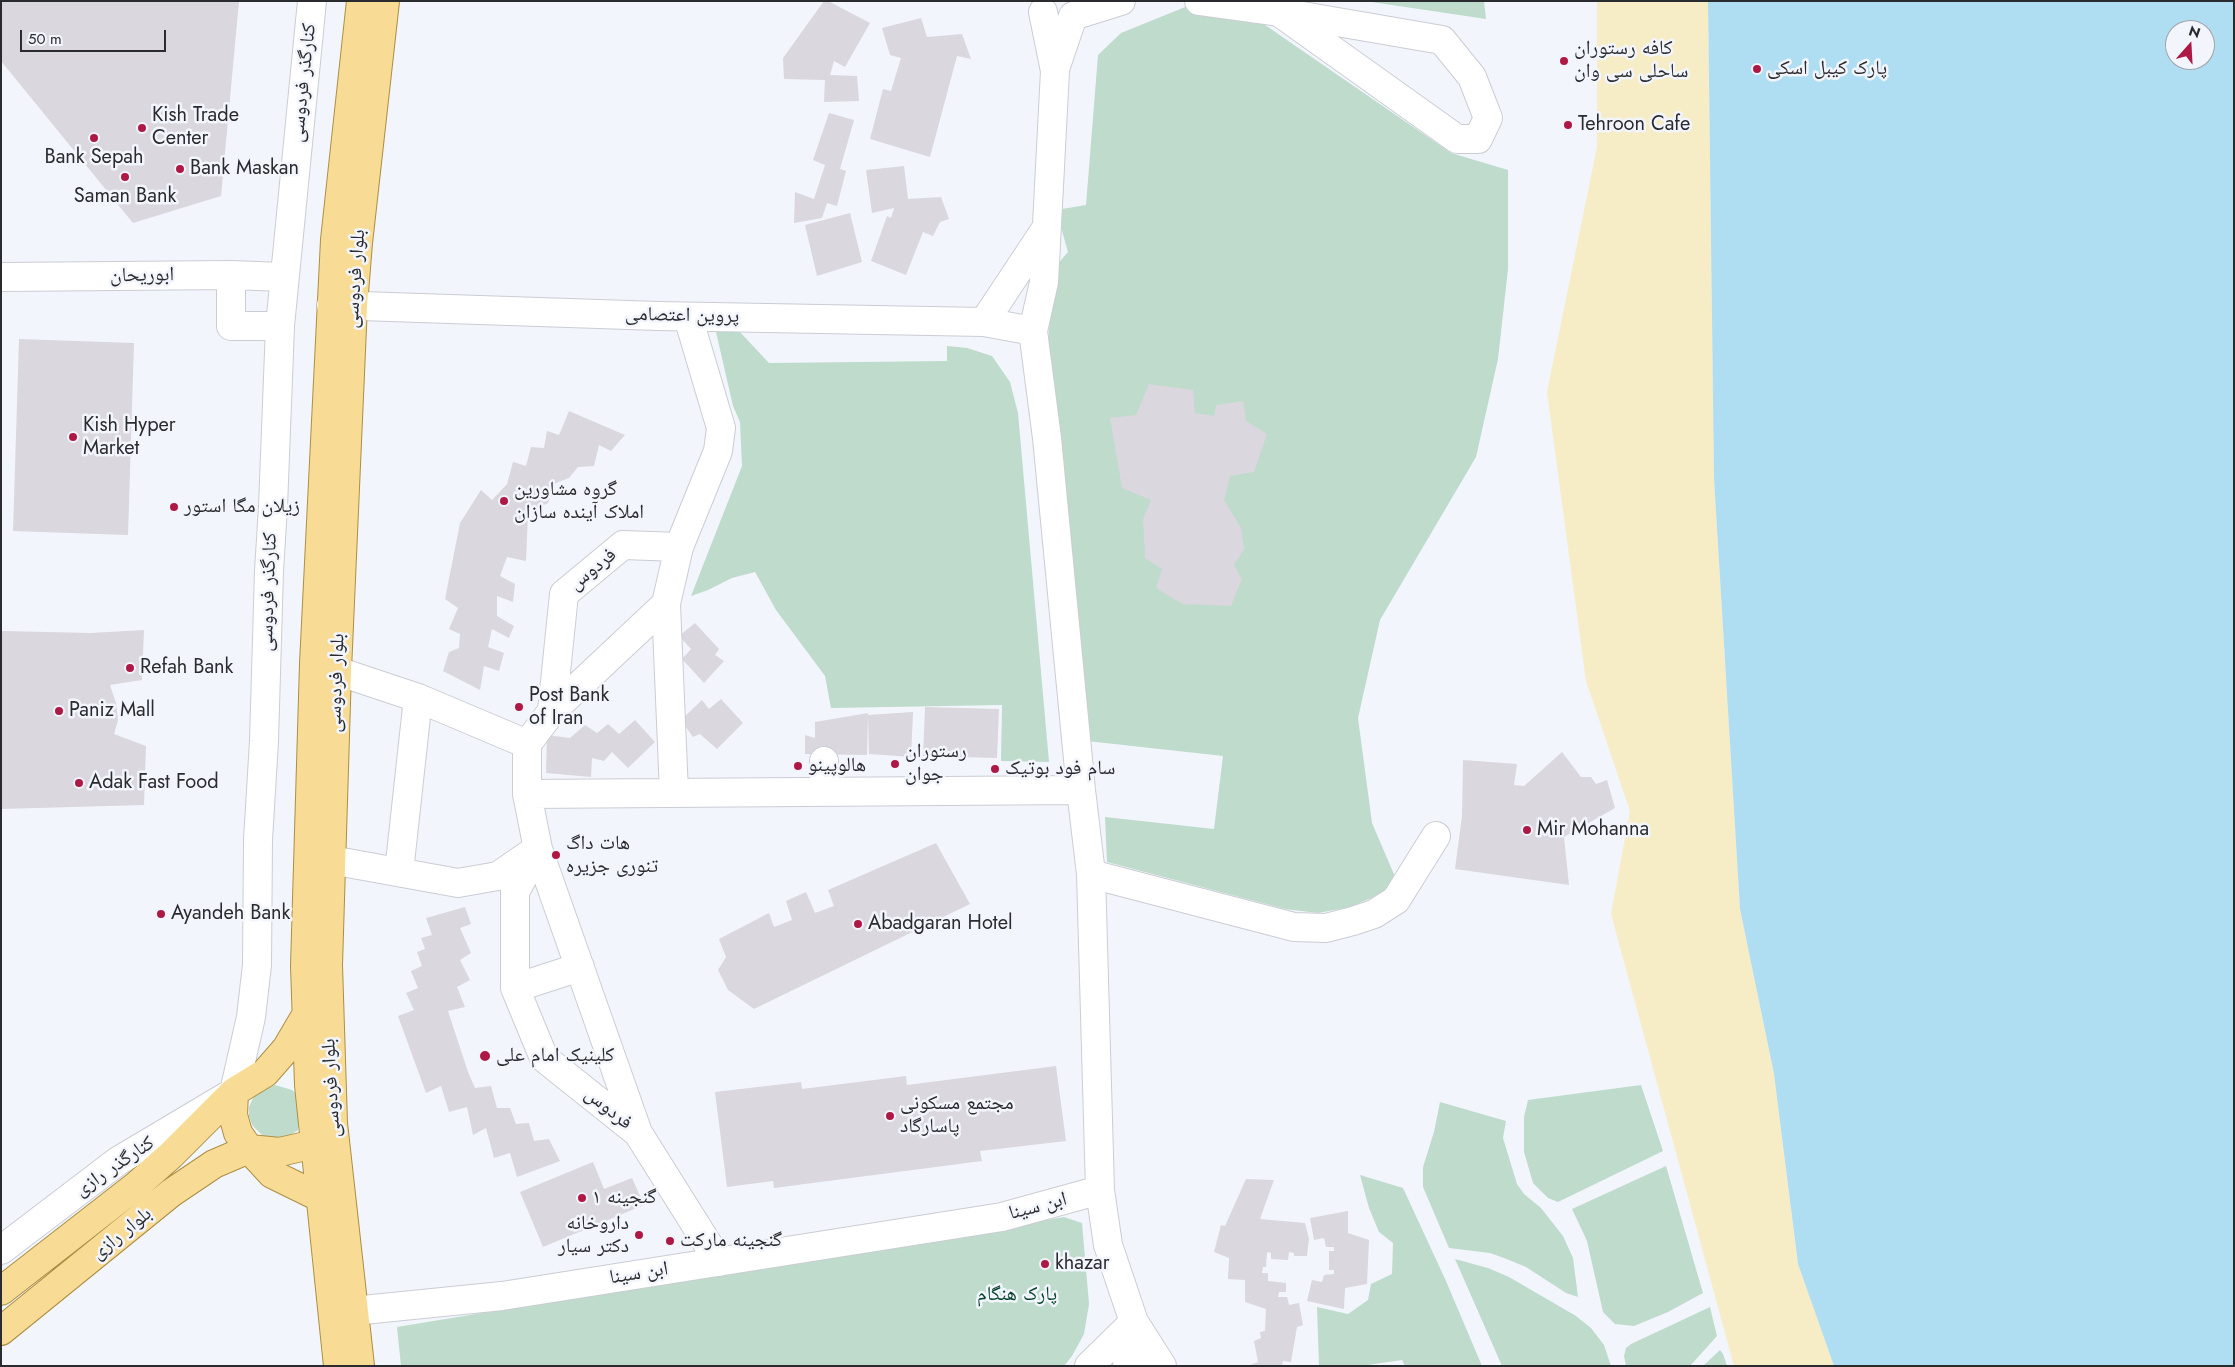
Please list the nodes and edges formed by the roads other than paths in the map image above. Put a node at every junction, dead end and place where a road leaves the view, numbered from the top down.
1 (312, 1) edge
2 (361, 1) edge
3 (385, 1) edge
4 (1121, 1) edge
5 (1199, 1) edge
6 (1040, 5) edge
7 (1286, 7) edge
8 (1077, 9) edge
9 (1055, 71) junction
10 (1047, 227) junction
11 (231, 275) junction
12 (1, 277) edge
13 (283, 277) junction
14 (342, 305) junction
15 (688, 317) junction
16 (984, 322) junction
17 (280, 326) junction
18 (1033, 330) junction
19 (679, 547) junction
20 (666, 604) junction
21 (326, 667) junction
22 (418, 698) junction
23 (552, 711) junction
24 (527, 744) junction
25 (824, 761) dead end
26 (1081, 790) junction
27 (825, 792) junction
28 (674, 793) junction
29 (527, 794) junction
30 (1436, 836) dead end
31 (538, 849) junction
32 (331, 860) junction
33 (399, 872) junction
34 (1091, 874) junction
35 (580, 967) junction
36 (515, 988) junction
37 (306, 1015) junction
38 (265, 1073) junction
39 (234, 1092) junction
40 (324, 1102) junction
41 (638, 1133) junction
42 (314, 1144) junction
43 (249, 1149) junction
44 (171, 1155) junction
45 (1100, 1190) junction
46 (171, 1193) junction
47 (320, 1197) junction
48 (1, 1250) edge
49 (719, 1262) junction
50 (1, 1291) edge
51 (342, 1312) junction
52 (1134, 1322) junction
53 (1, 1331) edge
54 (1155, 1356) edge
55 (338, 1366) edge
56 (360, 1366) edge
57 (1089, 1366) edge
58 (1127, 1366) edge

1 - 13 street, کنارگذر فردوسی
2 - 14 main road, بلوار فردوسی
3 - 14 main road, بلوار فردوسی
4 - 8 street
5 - 7 street
6 - 8 street
6 - 9 street
7 - 7 street
8 - 9 street
9 - 10 street
10 - 16 street
10 - 18 street
11 - 12 street, ابوریحان
11 - 13 street, ابوریحان
11 - 17 street
13 - 17 street, کنارگذر فردوسی
14 - 15 street, پروین اعتصامی
14 - 21 main road, بلوار فردوسی
15 - 16 street, پروین اعتصامی
15 - 19 street
16 - 18 street, پروین اعتصامی
17 - 39 street, کنارگذر فردوسی
18 - 26 street
19 - 20 street
19 - 23 street, فردوس
20 - 23 street
20 - 28 street
21 - 22 street
21 - 32 main road, بلوار فردوسی
21 - 37 main road, بلوار فردوسی
22 - 24 street
22 - 33 street
23 - 24 street
24 - 29 street, فردوس
25 - 27 street
26 - 27 street
26 - 34 street
27 - 28 street
28 - 29 street
29 - 31 street, فردوس
30 - 34 street
31 - 33 street
31 - 35 street, فردوس
31 - 36 street, فردوس
32 - 33 street
32 - 40 main road, بلوار فردوسی
34 - 45 street
35 - 36 street
35 - 41 street, فردوس
36 - 41 street, فردوس
37 - 38 main road, بلوار رازی
37 - 40 main road, بلوار فردوسی
38 - 39 main road, بلوار رازی
38 - 40 main road
39 - 43 main road
39 - 44 main road, بلوار رازی
39 - 48 street, کنارگذر رازی
40 - 42 main road
40 - 42 main road, بلوار فردوسی
40 - 51 main road, بلوار فردوسی
41 - 49 street, فردوس
42 - 43 main road
42 - 47 main road, بلوار فردوسی
43 - 46 main road, بلوار رازی
43 - 47 main road
44 - 46 main road
44 - 50 main road, بلوار رازی
45 - 49 street, ابن سینا
45 - 52 street
46 - 53 main road, بلوار رازی
47 - 51 main road, بلوار فردوسی
49 - 51 street, ابن سینا
51 - 55 main road, بلوار فردوسی
51 - 56 main road, بلوار فردوسی
52 - 54 street
52 - 57 street
54 - 58 street

